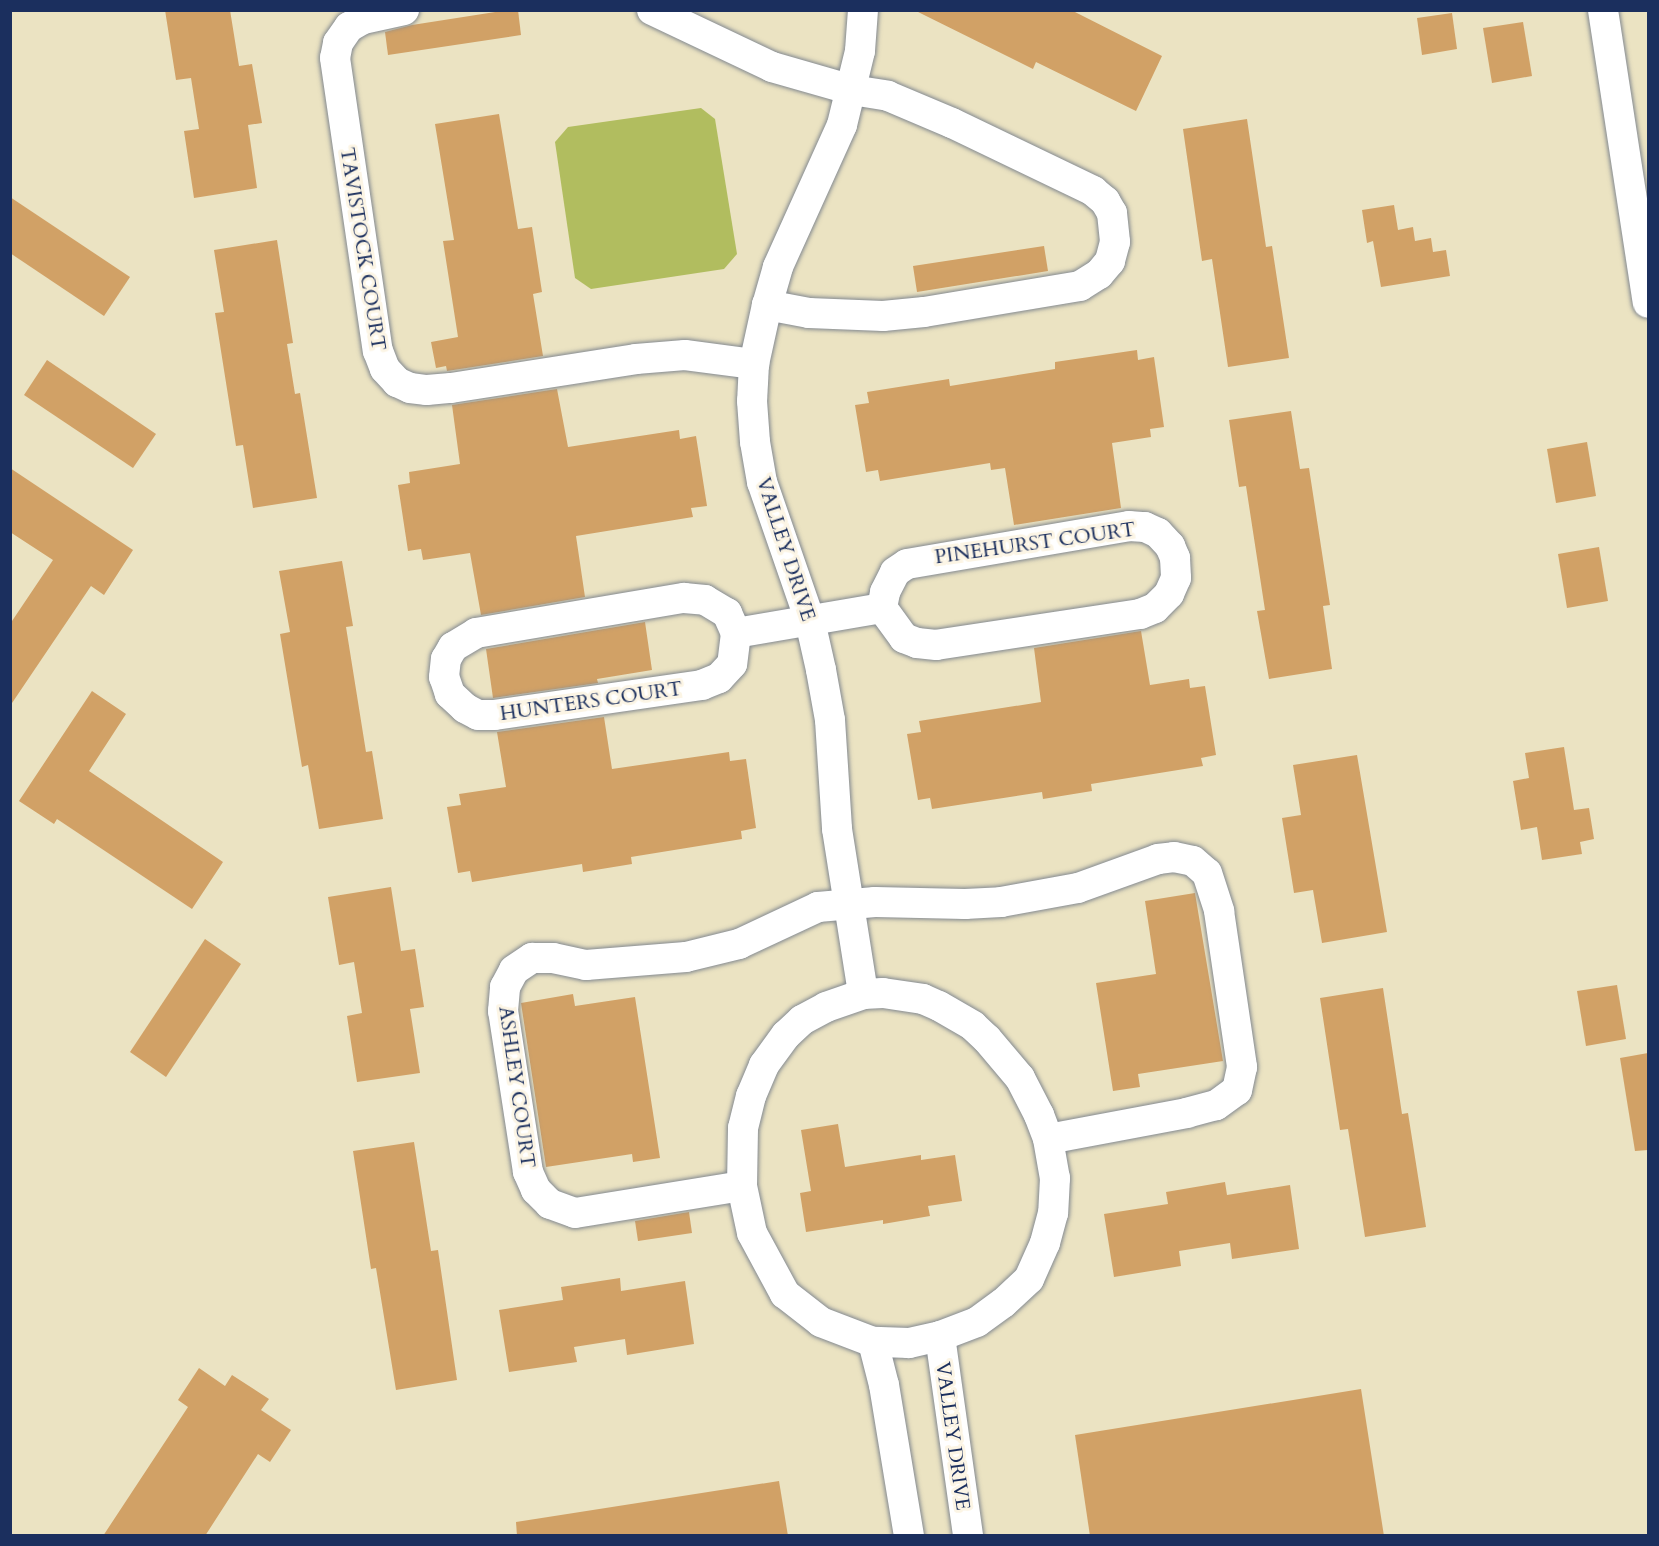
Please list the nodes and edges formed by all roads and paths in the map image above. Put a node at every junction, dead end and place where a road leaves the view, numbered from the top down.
1 (404, 10) edge
2 (652, 10) edge
3 (863, 10) edge
4 (1603, 10) edge
5 (852, 90) junction
6 (1648, 303) edge
7 (767, 304) junction
8 (754, 364) junction
9 (882, 608) junction
10 (810, 621) junction
11 (735, 633) junction
12 (848, 904) junction
13 (863, 994) junction
14 (1048, 1139) junction
15 (742, 1186) junction
16 (940, 1336) junction
17 (873, 1342) junction
18 (909, 1536) edge
19 (968, 1536) edge

1 - 8 street, TAVISTOCK COURT
2 - 5 street
3 - 5 street, VALLEY DRIVE
4 - 6 street
5 - 7 street, VALLEY DRIVE
5 - 7 street
7 - 8 street, VALLEY DRIVE
8 - 10 street, VALLEY DRIVE
9 - 9 street, PINEHURST COURT
9 - 10 street
10 - 11 street
10 - 12 street, VALLEY DRIVE
11 - 11 street, HUNTERS COURT
12 - 13 street, VALLEY DRIVE
12 - 14 street, ASHLEY COURT
12 - 15 street, ASHLEY COURT
13 - 14 street
13 - 15 street
14 - 16 street
15 - 17 street
16 - 17 street
16 - 19 street, VALLEY DRIVE
17 - 18 street

